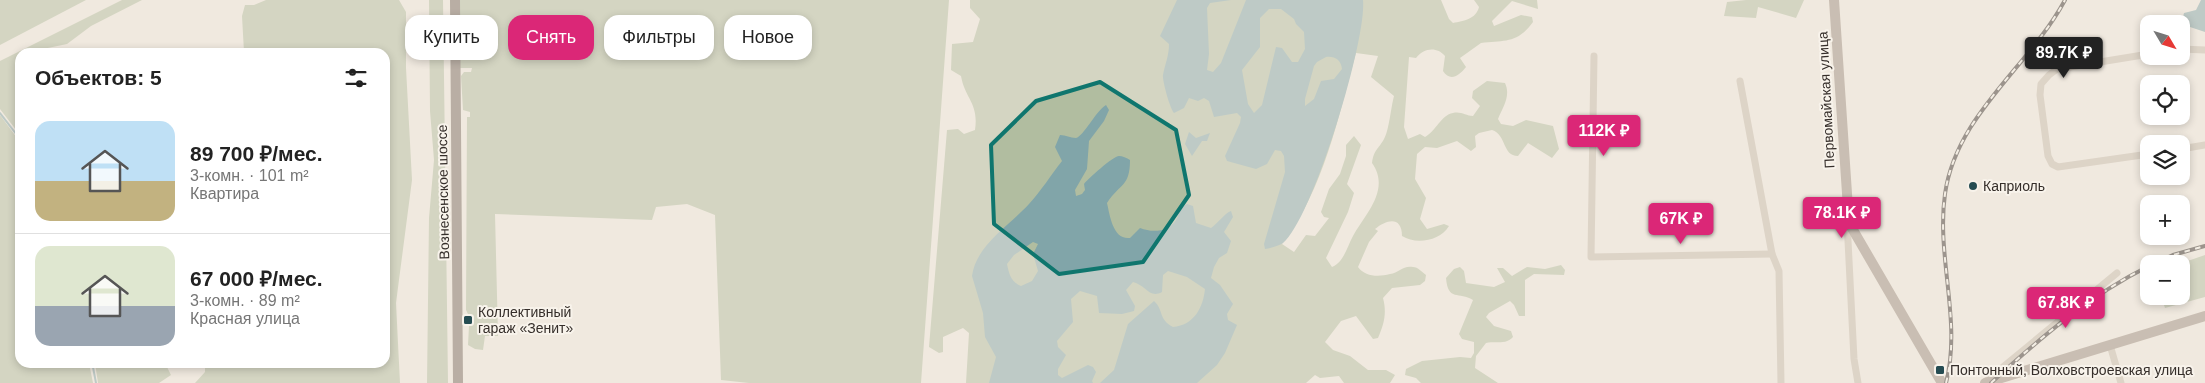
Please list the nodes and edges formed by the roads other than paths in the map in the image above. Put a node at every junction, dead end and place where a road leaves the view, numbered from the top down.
1 (455, 0) edge
2 (1834, 0) edge
3 (2190, 49) edge
4 (2205, 50) edge
5 (2140, 55) edge
6 (1594, 56) dead end
7 (1740, 81) dead end
8 (2205, 146) edge
9 (2190, 148) edge
10 (2140, 155) edge
11 (1847, 209) junction
12 (1772, 254) junction
13 (2117, 273) dead end
14 (2205, 316) edge
15 (2110, 345) junction
16 (458, 383) edge
17 (1782, 383) edge
18 (1858, 383) edge
19 (1942, 383) edge
20 (1984, 383) edge
21 (2121, 383) edge

1 - 16 main road, Вознесенское шоссе
2 - 11 street, Первомайская улица
3 - 4 street
5 - 10 street
6 - 12 street
7 - 12 street
8 - 9 street
11 - 18 street
11 - 19 street, Первомайская улица
12 - 17 street
13 - 20 street
14 - 15 street
15 - 20 street
15 - 21 street

